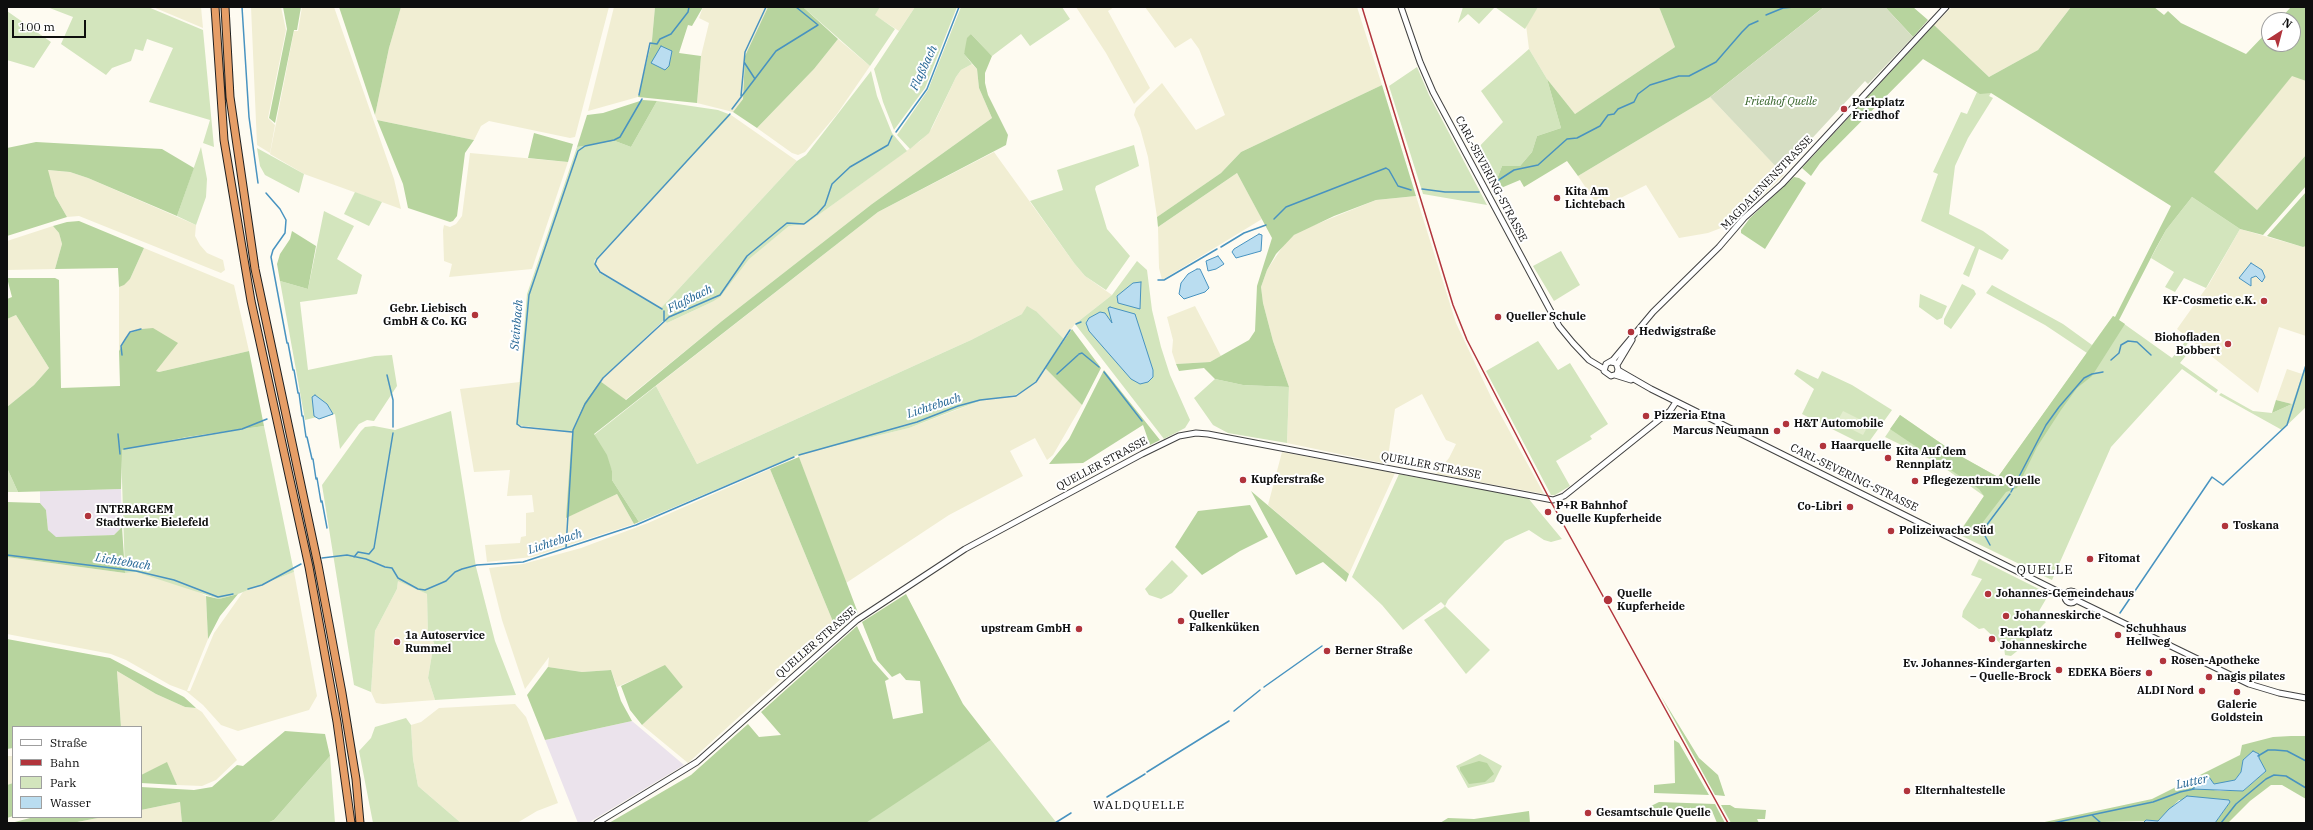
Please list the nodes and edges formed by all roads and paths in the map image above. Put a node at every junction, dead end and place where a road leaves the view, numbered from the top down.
1 (215, 7) edge
2 (226, 7) edge
3 (1401, 7) edge
4 (1946, 7) edge
5 (1634, 336) junction
6 (1611, 362) junction
7 (1605, 366) junction
8 (1617, 370) junction
9 (1676, 402) junction
10 (2065, 595) junction
11 (2076, 600) junction
12 (2306, 698) edge
13 (351, 823) edge
14 (360, 823) edge
15 (597, 823) edge

1 - 13 highway
2 - 14 highway
3 - 7 street, CARL-SEVERING-STRASSE
4 - 5 street, MAGDALENENSTRASSE
5 - 6 street, MAGDALENENSTRASSE
5 - 8 street, MAGDALENENSTRASSE
6 - 7 street
6 - 8 street
7 - 8 street, CARL-SEVERING-STRASSE
8 - 9 street, CARL-SEVERING-STRASSE
9 - 10 street, CARL-SEVERING-STRASSE
9 - 15 street, QUELLER STRASSE
10 - 11 street
10 - 11 street
11 - 12 street

